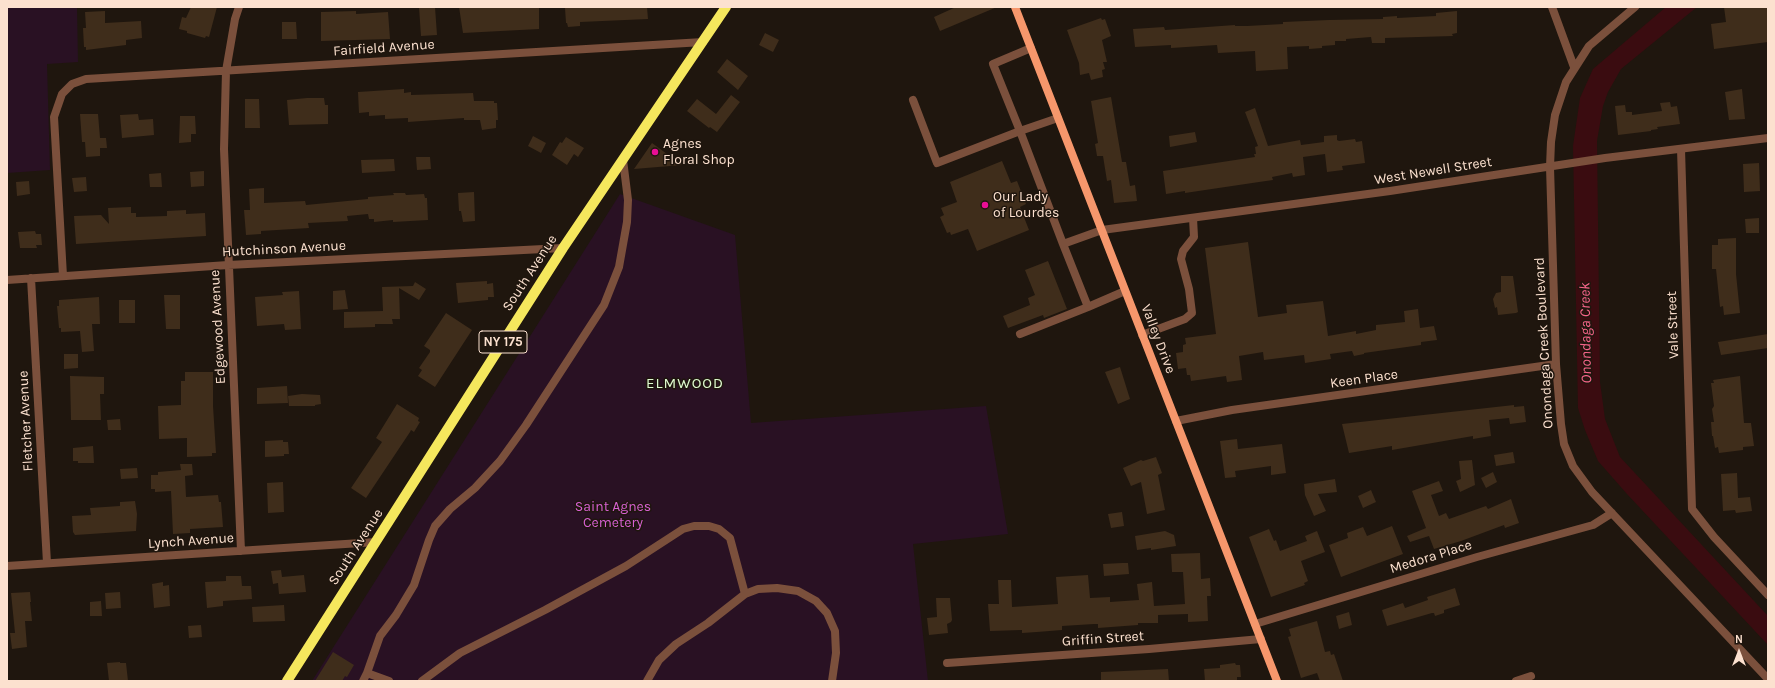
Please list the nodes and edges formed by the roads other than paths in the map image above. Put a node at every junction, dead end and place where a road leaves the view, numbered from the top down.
1 (238, 7) edge
2 (726, 7) edge
3 (1015, 7) edge
4 (1552, 7) edge
5 (1635, 7) edge
6 (703, 42) junction
7 (1031, 48) junction
8 (1574, 67) junction
9 (226, 71) junction
10 (913, 100) dead end
11 (1058, 118) junction
12 (1020, 131) junction
13 (1768, 138) edge
14 (1681, 149) junction
15 (623, 160) junction
16 (1550, 167) junction
17 (1192, 218) junction
18 (1102, 230) junction
19 (1063, 244) junction
20 (563, 248) junction
21 (228, 265) junction
22 (63, 276) junction
23 (31, 278) junction
24 (7, 280) edge
25 (1125, 291) junction
26 (1088, 307) junction
27 (1020, 334) dead end
28 (1142, 335) junction
29 (1556, 364) junction
30 (1176, 421) junction
31 (1612, 513) junction
32 (376, 542) junction
33 (241, 550) junction
34 (47, 563) junction
35 (7, 566) edge
36 (745, 594) junction
37 (1768, 595) edge
38 (1255, 624) junction
39 (1261, 639) junction
40 (947, 662) dead end
41 (367, 673) junction
42 (1531, 676) dead end
43 (1768, 679) edge
44 (287, 681) edge
45 (363, 681) edge
46 (390, 681) edge
47 (422, 681) edge
48 (647, 681) edge
49 (832, 681) edge
50 (1277, 681) edge
51 (1516, 681) edge

1 - 9 street, Edgewood Avenue
2 - 6 main road, South Avenue / NY 175
3 - 7 main road, Valley Drive
4 - 8 street
5 - 8 street, Onondaga Creek Boulevard
6 - 9 street, Fairfield Avenue
6 - 15 main road, South Avenue / NY 175
7 - 11 main road, Valley Drive
7 - 12 street
8 - 16 street, Onondaga Creek Boulevard
9 - 21 street, Edgewood Avenue
9 - 22 street, Fairfield Avenue
10 - 12 street
11 - 12 street
11 - 18 main road, Valley Drive
12 - 19 street
13 - 14 street, West Newell Street
14 - 16 street, West Newell Street
14 - 37 street, Vale Street
15 - 20 main road, South Avenue / NY 175
15 - 41 street
16 - 17 street, West Newell Street
16 - 29 street, Onondaga Creek Boulevard
17 - 18 street, West Newell Street
17 - 28 street
18 - 19 street, West Newell Street
18 - 25 main road, Valley Drive
19 - 26 street
20 - 21 street, Hutchinson Avenue
20 - 32 main road, South Avenue / NY 175
21 - 22 street, Hutchinson Avenue
21 - 33 street, Edgewood Avenue
22 - 23 street, Hutchinson Avenue
23 - 24 street, Hutchinson Avenue
23 - 34 street, Fletcher Avenue
25 - 26 street
25 - 28 main road, Valley Drive
26 - 27 street
28 - 30 main road, Valley Drive
29 - 30 street, Keen Place
29 - 31 street, Onondaga Creek Boulevard
30 - 38 main road, Valley Drive
31 - 38 street, Medora Place
31 - 43 street, Onondaga Creek Boulevard
32 - 33 street, Lynch Avenue
32 - 44 main road, South Avenue / NY 175
33 - 34 street, Lynch Avenue
34 - 35 street, Lynch Avenue
36 - 47 street
36 - 48 street
36 - 49 street
38 - 39 main road, Valley Drive
39 - 40 street, Griffin Street
39 - 50 main road, Valley Drive
41 - 45 street
41 - 46 street
42 - 51 street

